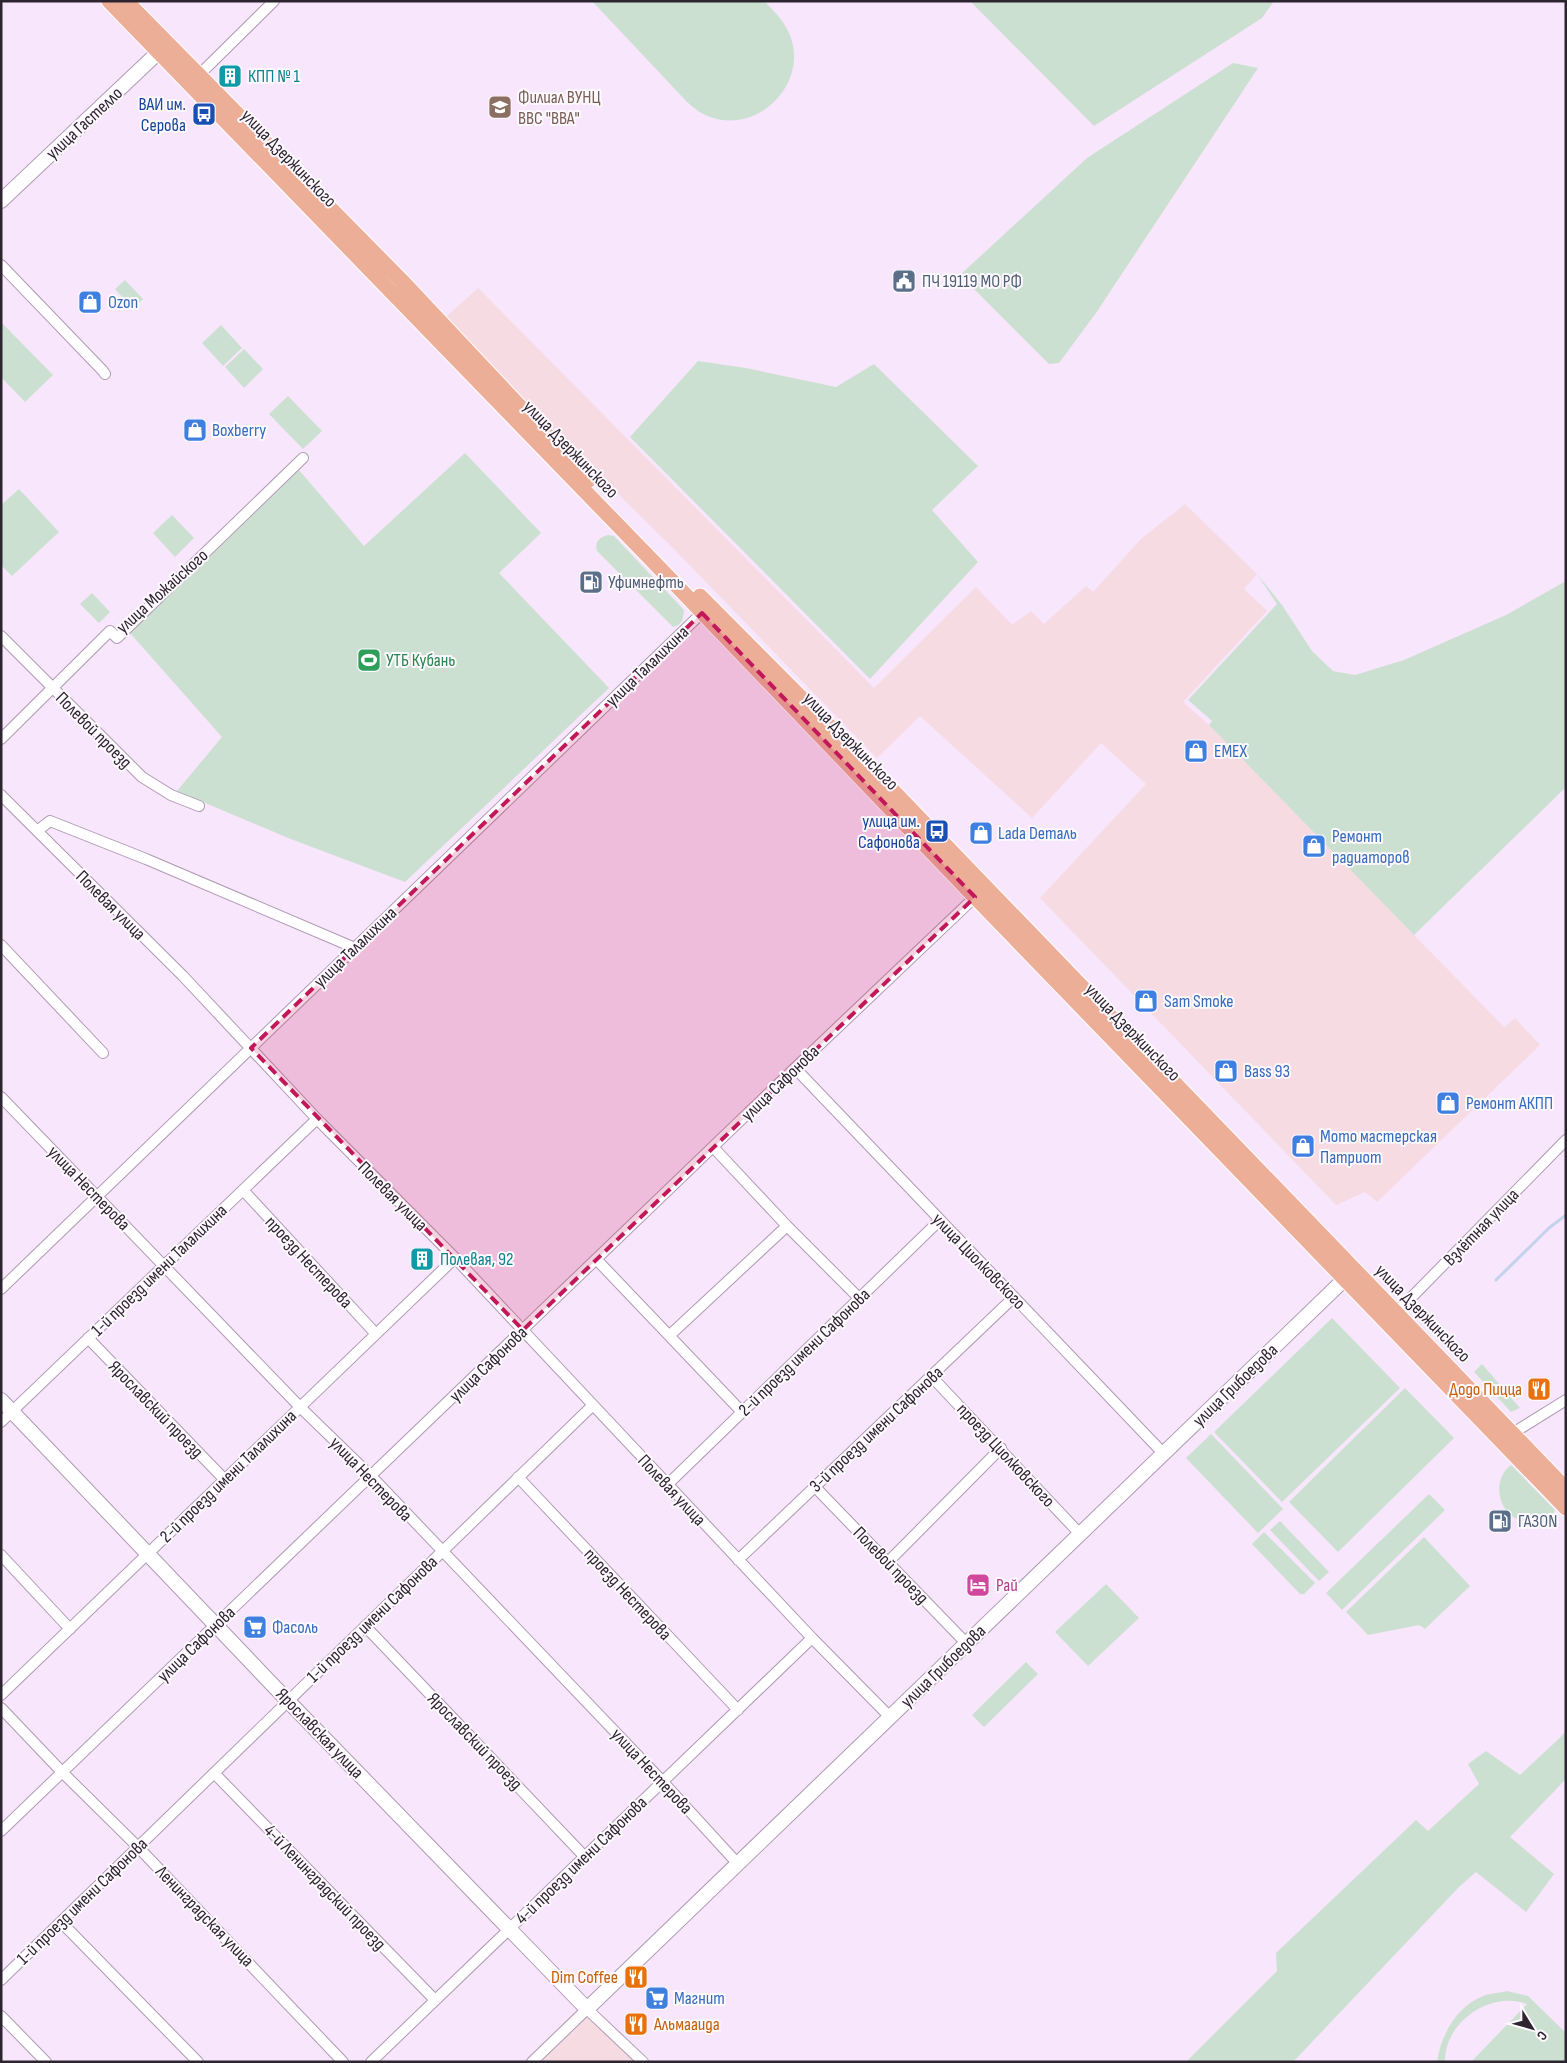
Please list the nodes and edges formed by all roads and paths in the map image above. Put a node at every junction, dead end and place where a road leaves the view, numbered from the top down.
1 (109, 1) edge
2 (126, 1) edge
3 (274, 1) edge
4 (163, 48) junction
5 (194, 80) junction
6 (1, 201) edge
7 (1, 265) edge
8 (105, 374) dead end
9 (303, 458) dead end
10 (706, 609) junction
11 (1, 636) edge
12 (52, 689) junction
13 (1, 739) edge
14 (1, 795) edge
15 (198, 806) dead end
16 (37, 831) junction
17 (975, 897) junction
18 (1, 945) edge
19 (355, 948) junction
20 (251, 1048) junction
21 (102, 1053) dead end
22 (795, 1068) junction
23 (1, 1097) edge
24 (317, 1119) junction
25 (1566, 1140) edge
26 (713, 1147) junction
27 (242, 1190) junction
28 (97, 1197) junction
29 (940, 1220) junction
30 (787, 1226) junction
31 (455, 1258) junction
32 (596, 1259) junction
33 (164, 1265) junction
34 (1350, 1274) junction
35 (1, 1289) edge
36 (860, 1298) junction
37 (1014, 1298) junction
38 (1395, 1311) junction
39 (523, 1330) junction
40 (376, 1334) junction
41 (670, 1335) junction
42 (88, 1338) junction
43 (931, 1376) junction
44 (1, 1400) edge
45 (1566, 1400) edge
46 (593, 1405) junction
47 (300, 1407) junction
48 (12, 1411) junction
49 (742, 1412) junction
50 (1, 1422) edge
51 (1513, 1433) junction
52 (1001, 1448) junction
53 (1164, 1454) junction
54 (370, 1476) junction
55 (518, 1477) junction
56 (224, 1480) junction
57 (668, 1484) junction
58 (815, 1486) junction
59 (1566, 1489) edge
60 (1566, 1508) edge
61 (1080, 1534) junction
62 (442, 1552) junction
63 (147, 1554) junction
64 (1, 1555) edge
65 (738, 1560) junction
66 (888, 1562) junction
67 (216, 1625) junction
68 (366, 1626) junction
69 (70, 1629) junction
70 (812, 1638) junction
71 (966, 1644) junction
72 (1, 1695) edge
73 (288, 1701) junction
74 (1, 1708) edge
75 (738, 1710) junction
76 (890, 1718) junction
77 (62, 1772) junction
78 (214, 1773) junction
79 (663, 1782) junction
80 (1, 1831) edge
81 (138, 1846) junction
82 (585, 1856) junction
83 (738, 1864) junction
84 (61, 1922) junction
85 (510, 1929) junction
86 (1, 1980) edge
87 (435, 2000) junction
88 (588, 2009) junction
89 (1, 2016) edge
90 (46, 2062) edge
91 (198, 2062) edge
92 (343, 2062) edge
93 (371, 2062) edge
94 (532, 2062) edge
95 (642, 2062) edge

1 - 4 main road, улица Дзержинского
2 - 4 main road, улица Дзержинского
3 - 5 street
4 - 5 main road, улица Дзержинского
4 - 6 street, улица Гастелло
5 - 10 main road, улица Дзержинского
7 - 8 street
9 - 12 street, улица Можайского
10 - 17 main road, улица Дзержинского
10 - 19 street, улица Талалихина
10 - 34 main road, улица Дзержинского
11 - 12 street, Полевой проезд
12 - 13 street, улица Можайского
12 - 15 street, Полевой проезд
14 - 16 street, Полевая улица
16 - 19 street
16 - 20 street, Полевая улица
17 - 22 street, улица Сафонова
17 - 34 main road, улица Дзержинского
18 - 21 street
19 - 20 street, улица Талалихина
20 - 24 street, Полевая улица
20 - 28 street, улица Талалихина
22 - 26 street, улица Сафонова
22 - 29 street, улица Циолковского
23 - 28 street, улица Нестерова
24 - 27 street, 1-й проезд имени Талалихина
24 - 31 street, Полевая улица
25 - 38 street, Взлётная улица
26 - 30 street
26 - 32 street, улица Сафонова
27 - 33 street, 1-й проезд имени Талалихина
27 - 40 street, проезд Нестерова
28 - 33 street, улица Нестерова
28 - 35 street, улица Талалихина
29 - 36 street, 2-й проезд имени Сафонова
29 - 37 street, улица Циолковского
30 - 36 street
30 - 41 street
31 - 39 street, Полевая улица
31 - 40 street, 2-й проезд имени Талалихина
32 - 39 street, улица Сафонова
32 - 41 street
33 - 42 street, 1-й проезд имени Талалихина
33 - 47 street, улица Нестерова
34 - 38 main road, улица Дзержинского
34 - 53 street, улица Грибоедова
34 - 60 main road, улица Дзержинского
36 - 49 street, 2-й проезд имени Сафонова
37 - 43 street, 3-й проезд имени Сафонова
37 - 53 street, улица Циолковского
38 - 51 main road, улица Дзержинского
39 - 46 street, Полевая улица
39 - 54 street, улица Сафонова
40 - 47 street, 2-й проезд имени Талалихина
41 - 49 street
42 - 48 street, 1-й проезд имени Талалихина
42 - 56 street, Ярославский проезд
43 - 52 street, проезд Циолковского
43 - 58 street, 3-й проезд имени Сафонова
44 - 48 street, Ярославская улица
45 - 51 street
46 - 55 street, 1-й проезд имени Сафонова
46 - 57 street, Полевая улица
47 - 54 street, улица Нестерова
47 - 56 street, 2-й проезд имени Талалихина
48 - 50 street, 1-й проезд имени Талалихина
48 - 63 street, Ярославская улица
49 - 57 street, 2-й проезд имени Сафонова
51 - 59 main road, улица Дзержинского
52 - 61 street, проезд Циолковского
52 - 66 street
53 - 61 street, улица Грибоедова
54 - 62 street, улица Нестерова
54 - 67 street, улица Сафонова
55 - 62 street, 1-й проезд имени Сафонова
55 - 75 street, проезд Нестерова
56 - 63 street, 2-й проезд имени Талалихина
57 - 65 street, Полевая улица
58 - 65 street, 3-й проезд имени Сафонова
58 - 66 street, Полевой проезд
61 - 71 street, улица Грибоедова
62 - 68 street, 1-й проезд имени Сафонова
62 - 79 street, улица Нестерова
63 - 67 street, Ярославская улица
63 - 69 street, 2-й проезд имени Талалихина
64 - 69 street
65 - 70 street, Полевая улица
66 - 71 street, Полевой проезд
67 - 73 street, Ярославская улица
67 - 77 street, улица Сафонова
68 - 73 street, 1-й проезд имени Сафонова
68 - 82 street, Ярославский проезд
69 - 72 street, 2-й проезд имени Талалихина
70 - 75 street, 4-й проезд имени Сафонова
70 - 76 street, Полевая улица
71 - 76 street, улица Грибоедова
73 - 78 street, 1-й проезд имени Сафонова
73 - 85 street, Ярославская улица
74 - 77 street, Ленинградская улица
75 - 79 street, 4-й проезд имени Сафонова
76 - 83 street, улица Грибоедова
77 - 80 street, улица Сафонова
77 - 81 street, Ленинградская улица
78 - 81 street, 1-й проезд имени Сафонова
78 - 87 street, 4-й Ленинградский проезд
79 - 82 street, 4-й проезд имени Сафонова
79 - 83 street, улица Нестерова
81 - 84 street, 1-й проезд имени Сафонова
81 - 92 street, Ленинградская улица
82 - 85 street, 4-й проезд имени Сафонова
83 - 88 street, улица Грибоедова
84 - 86 street, 1-й проезд имени Сафонова
84 - 91 street
85 - 87 street, 4-й проезд имени Сафонова
85 - 88 street, Ярославская улица
87 - 93 street, 4-й проезд имени Сафонова
88 - 94 street, улица Грибоедова
88 - 95 street, Ярославская улица
89 - 90 street

